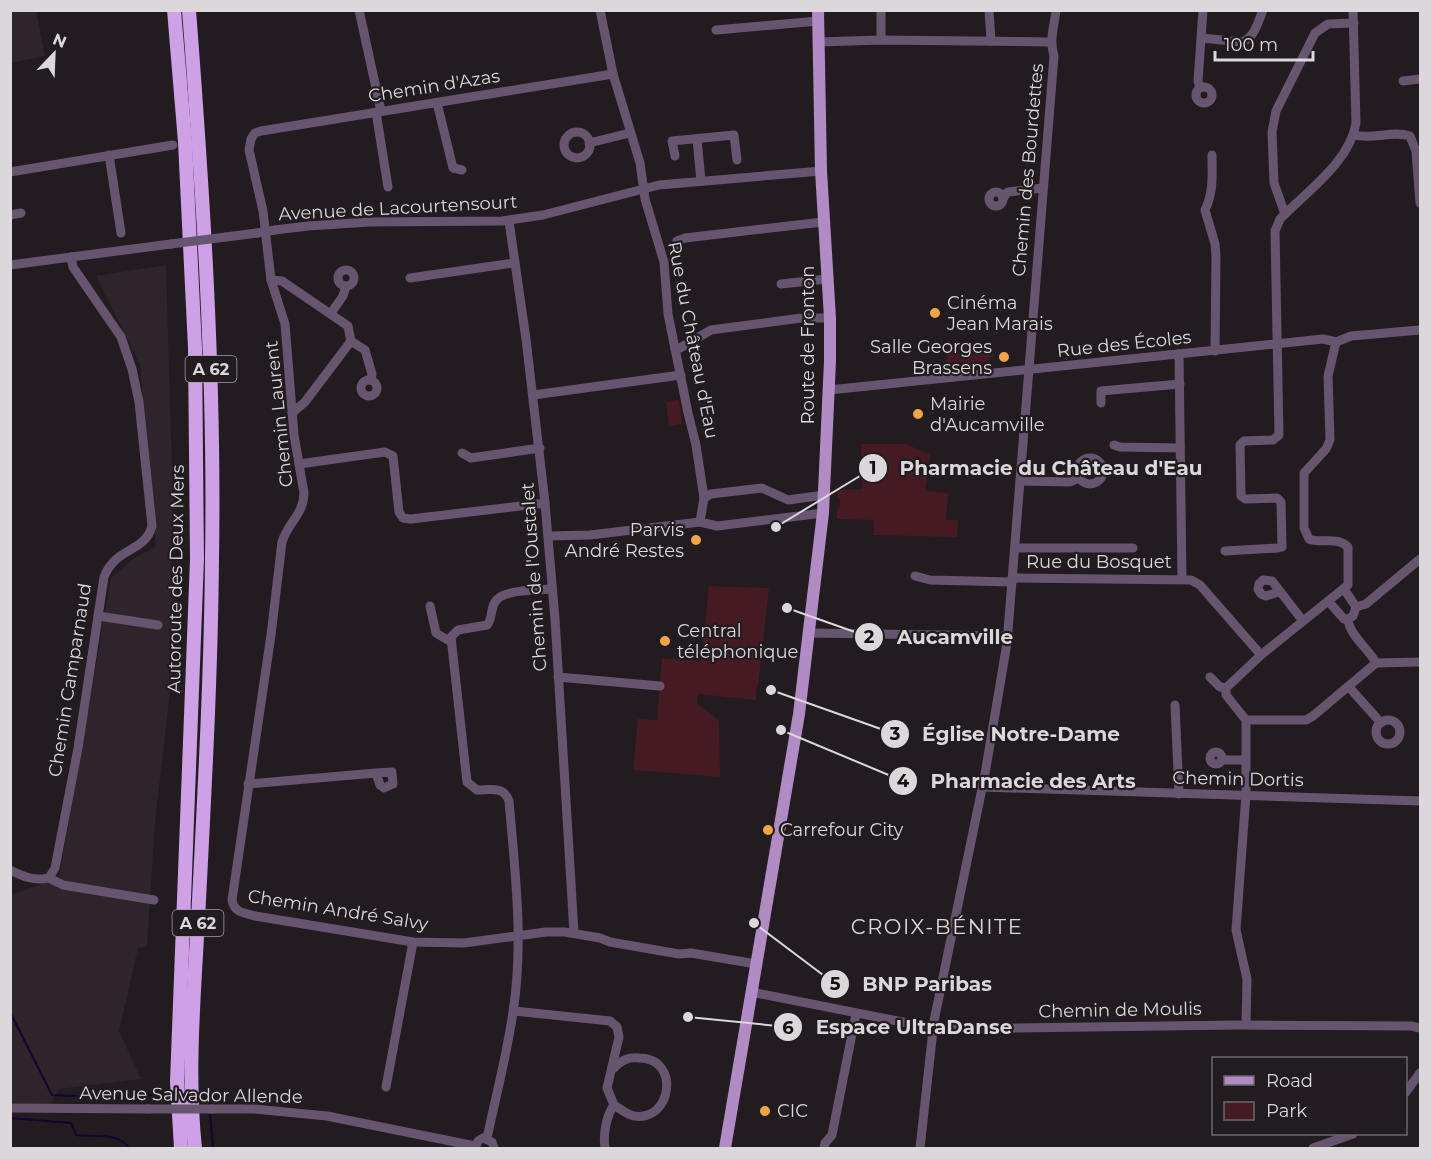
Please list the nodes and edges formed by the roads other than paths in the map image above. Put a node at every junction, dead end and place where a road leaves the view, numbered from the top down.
1 (174, 10) edge
2 (189, 10) edge
3 (359, 10) edge
4 (600, 10) edge
5 (881, 10) edge
6 (989, 10) edge
7 (1056, 10) edge
8 (1203, 10) edge
9 (1263, 10) edge
10 (1353, 10) edge
11 (818, 16) edge
12 (1353, 23) junction
13 (716, 30) dead end
14 (1202, 38) junction
15 (881, 40) junction
16 (991, 41) junction
17 (818, 42) junction
18 (1050, 42) junction
19 (613, 74) junction
20 (1420, 79) edge
21 (1402, 81) dead end
22 (1200, 88) dead end
23 (437, 103) junction
24 (379, 112) junction
25 (261, 131) joint
26 (630, 133) junction
27 (1354, 135) junction
28 (698, 139) junction
29 (589, 143) dead end
30 (173, 145) dead end
31 (109, 155) junction
32 (1212, 155) dead end
33 (675, 156) dead end
34 (737, 160) dead end
35 (1419, 162) edge
36 (462, 170) dead end
37 (821, 171) junction
38 (10, 172) edge
39 (700, 181) junction
40 (1420, 184) edge
41 (388, 187) dead end
42 (1043, 188) junction
43 (644, 189) junction
44 (1003, 198) dead end
45 (1420, 203) edge
46 (21, 213) dead end
47 (1285, 214) junction
48 (10, 215) edge
49 (509, 221) junction
50 (823, 222) junction
51 (121, 233) dead end
52 (677, 245) dead end
53 (75, 256) junction
54 (514, 262) junction
55 (10, 265) edge
56 (410, 278) dead end
57 (827, 279) junction
58 (271, 280) junction
59 (782, 284) dead end
60 (346, 286) dead end
61 (331, 313) junction
62 (830, 318) junction
63 (1420, 330) edge
64 (351, 341) junction
65 (1336, 342) junction
66 (1276, 344) junction
67 (675, 349) junction
68 (1215, 351) junction
69 (1179, 354) junction
70 (1028, 370) junction
71 (681, 375) junction
72 (371, 380) dead end
73 (1179, 384) junction
74 (829, 390) junction
75 (533, 395) junction
76 (1101, 402) dead end
77 (292, 413) junction
78 (1114, 445) dead end
79 (540, 448) junction
80 (1180, 448) junction
81 (462, 453) dead end
82 (299, 465) junction
83 (1078, 478) dead end
84 (1020, 482) junction
85 (824, 495) junction
86 (704, 498) junction
87 (783, 498) junction
88 (545, 503) junction
89 (823, 513) junction
90 (783, 518) junction
91 (700, 522) junction
92 (548, 536) junction
93 (1015, 548) junction
94 (1133, 548) dead end
95 (1225, 551) dead end
96 (1420, 559) edge
97 (915, 576) dead end
98 (1182, 579) junction
99 (1012, 580) junction
100 (552, 589) junction
101 (1344, 589) junction
102 (1279, 592) dead end
103 (1329, 602) junction
104 (430, 606) dead end
105 (1356, 607) junction
106 (98, 616) junction
107 (1348, 619) junction
108 (1303, 621) junction
109 (158, 625) dead end
110 (809, 633) junction
111 (1008, 636) junction
112 (451, 642) junction
113 (1261, 655) junction
114 (1420, 662) edge
115 (1376, 663) junction
116 (558, 677) junction
117 (1210, 677) dead end
118 (660, 686) dead end
119 (1349, 687) junction
120 (1226, 688) junction
121 (1175, 705) dead end
122 (1246, 720) junction
123 (1381, 723) dead end
124 (1222, 760) dead end
125 (1245, 760) junction
126 (376, 773) dead end
127 (248, 784) junction
128 (982, 788) junction
129 (1179, 794) junction
130 (1246, 794) junction
131 (1420, 801) edge
132 (10, 870) edge
133 (49, 878) junction
134 (154, 900) dead end
135 (235, 909) joint
136 (574, 933) junction
137 (519, 936) junction
138 (413, 942) junction
139 (756, 964) junction
140 (751, 992) junction
141 (514, 1011) junction
142 (856, 1014) junction
143 (1246, 1024) junction
144 (1420, 1028) edge
145 (933, 1029) junction
146 (613, 1068) junction
147 (1420, 1073) edge
148 (177, 1082) junction
149 (386, 1087) dead end
150 (1407, 1091) edge
151 (614, 1105) junction
152 (10, 1108) edge
153 (1350, 1135) edge
154 (487, 1138) junction
155 (475, 1147) edge
156 (172, 1149) edge
157 (181, 1149) edge
158 (195, 1149) edge
159 (494, 1149) edge
160 (605, 1149) edge
161 (725, 1149) edge
162 (824, 1149) edge
163 (920, 1149) edge
164 (1313, 1149) edge

1 - 148 highway, Autoroute des Deux Mers / A 62
2 - 158 highway, Autoroute des Deux Mers / A 62
3 - 24 street
4 - 19 street, Rue du Château d'Eau
5 - 15 street
6 - 16 street
7 - 18 street, Chemin des Bourdettes
8 - 14 street
9 - 14 street
10 - 12 street
11 - 13 street
11 - 17 main road, Route de Fronton
12 - 27 street
12 - 47 street
14 - 22 street
15 - 16 street
15 - 17 street
16 - 18 street
17 - 37 main road, Route de Fronton
18 - 42 street, Chemin des Bourdettes
19 - 23 street, Chemin d'Azas
19 - 26 street, Rue du Château d'Eau
20 - 21 street
23 - 24 street, Chemin d'Azas
23 - 36 street
24 - 25 street, Chemin d'Azas
24 - 41 street
25 - 58 street, Chemin Laurent
26 - 29 street
26 - 43 street, Rue du Château d'Eau
27 - 35 street
27 - 47 street
28 - 33 street
28 - 34 street
28 - 39 street
30 - 31 street
31 - 38 street
31 - 51 street
32 - 68 street
35 - 40 street
37 - 39 street, Avenue de Lacourtensourt
37 - 50 main road, Route de Fronton
39 - 43 street, Avenue de Lacourtensourt
40 - 45 street
42 - 44 street
42 - 70 street, Chemin des Bourdettes
43 - 49 street, Avenue de Lacourtensourt
43 - 67 street, Rue du Château d'Eau
46 - 48 street
47 - 66 street
49 - 53 street, Avenue de Lacourtensourt, bridge
49 - 54 street, Chemin de l'Oustalet
50 - 52 street
50 - 57 main road, Route de Fronton
53 - 55 street, Avenue de Lacourtensourt
53 - 106 street, Chemin Camparnaud
54 - 56 street
54 - 75 street, Chemin de l'Oustalet
57 - 59 street
57 - 62 main road, Route de Fronton
58 - 61 street
58 - 77 street, Chemin Laurent
60 - 61 street
61 - 64 street
62 - 67 street
62 - 74 main road, Route de Fronton
63 - 65 street, Rue des Écoles
64 - 72 street
64 - 77 street
65 - 66 street, Rue des Écoles
65 - 101 street
66 - 68 street, Rue des Écoles
66 - 95 street
67 - 71 street, Rue du Château d'Eau
68 - 69 street, Rue des Écoles
69 - 70 street, Rue des Écoles
69 - 73 street
70 - 74 street, Rue des Écoles
70 - 84 street, Chemin des Bourdettes
71 - 75 street
71 - 86 street, Rue du Château d'Eau
73 - 76 street
73 - 80 street
74 - 85 main road, Route de Fronton
75 - 79 street, Chemin de l'Oustalet
77 - 82 street, Chemin Laurent
78 - 80 street
79 - 81 street
79 - 88 street, Chemin de l'Oustalet
80 - 98 street
82 - 88 street
82 - 127 street, Chemin Laurent
83 - 84 street
84 - 93 street, Chemin des Bourdettes
85 - 87 street
85 - 89 main road, Route de Fronton
86 - 87 street
86 - 91 street, Rue du Château d'Eau
87 - 90 street
88 - 92 street, Chemin de l'Oustalet
89 - 90 street
89 - 110 main road, Route de Fronton
90 - 91 street
91 - 92 street
92 - 100 street, Chemin de l'Oustalet
93 - 94 street
93 - 99 street, Chemin des Bourdettes
96 - 105 street
97 - 99 street, Rue du Bosquet
98 - 99 street, Rue du Bosquet
98 - 113 street, Rue du Bosquet
99 - 111 street, Chemin des Bourdettes
100 - 112 street
100 - 116 street, Chemin de l'Oustalet
101 - 103 street
101 - 105 street
102 - 108 street
103 - 107 street
103 - 108 street
104 - 112 street
105 - 107 street
106 - 109 street
106 - 133 street, Chemin Camparnaud
107 - 115 street
108 - 113 street
110 - 111 street
110 - 139 main road, Route de Fronton
111 - 128 street, Chemin des Bourdettes
112 - 137 street
113 - 120 street
114 - 115 street
115 - 119 street
116 - 118 street
116 - 136 street, Chemin de l'Oustalet
117 - 120 street
119 - 122 street
119 - 123 street
120 - 122 street
121 - 129 street
122 - 125 street
124 - 125 street
125 - 130 street
126 - 127 street
127 - 135 street, Chemin Laurent
128 - 129 street, Chemin Dortis
128 - 145 street, Chemin des Bourdettes
129 - 130 street, Chemin Dortis
130 - 131 street, Chemin Dortis
130 - 143 street
132 - 133 street
133 - 134 street
135 - 138 street, Chemin André Salvy
136 - 137 street, Chemin André Salvy
136 - 139 street, Chemin André Salvy
137 - 138 street, Chemin André Salvy
137 - 141 street
138 - 149 street
139 - 140 main road, Route de Fronton
140 - 142 street, Chemin de Moulis
140 - 161 main road, Route de Fronton
141 - 146 street
141 - 154 street
142 - 145 street, Chemin de Moulis
142 - 162 street
143 - 144 street, Chemin de Moulis
143 - 145 street, Chemin de Moulis
145 - 163 street, Chemin des Bourdettes
146 - 151 street
146 - 151 street
147 - 150 street
148 - 156 highway
148 - 157 highway, Autoroute des Deux Mers / A 62
151 - 160 street
152 - 155 street, Avenue Salvador Allende, bridge
153 - 164 street
154 - 155 street
154 - 159 street

